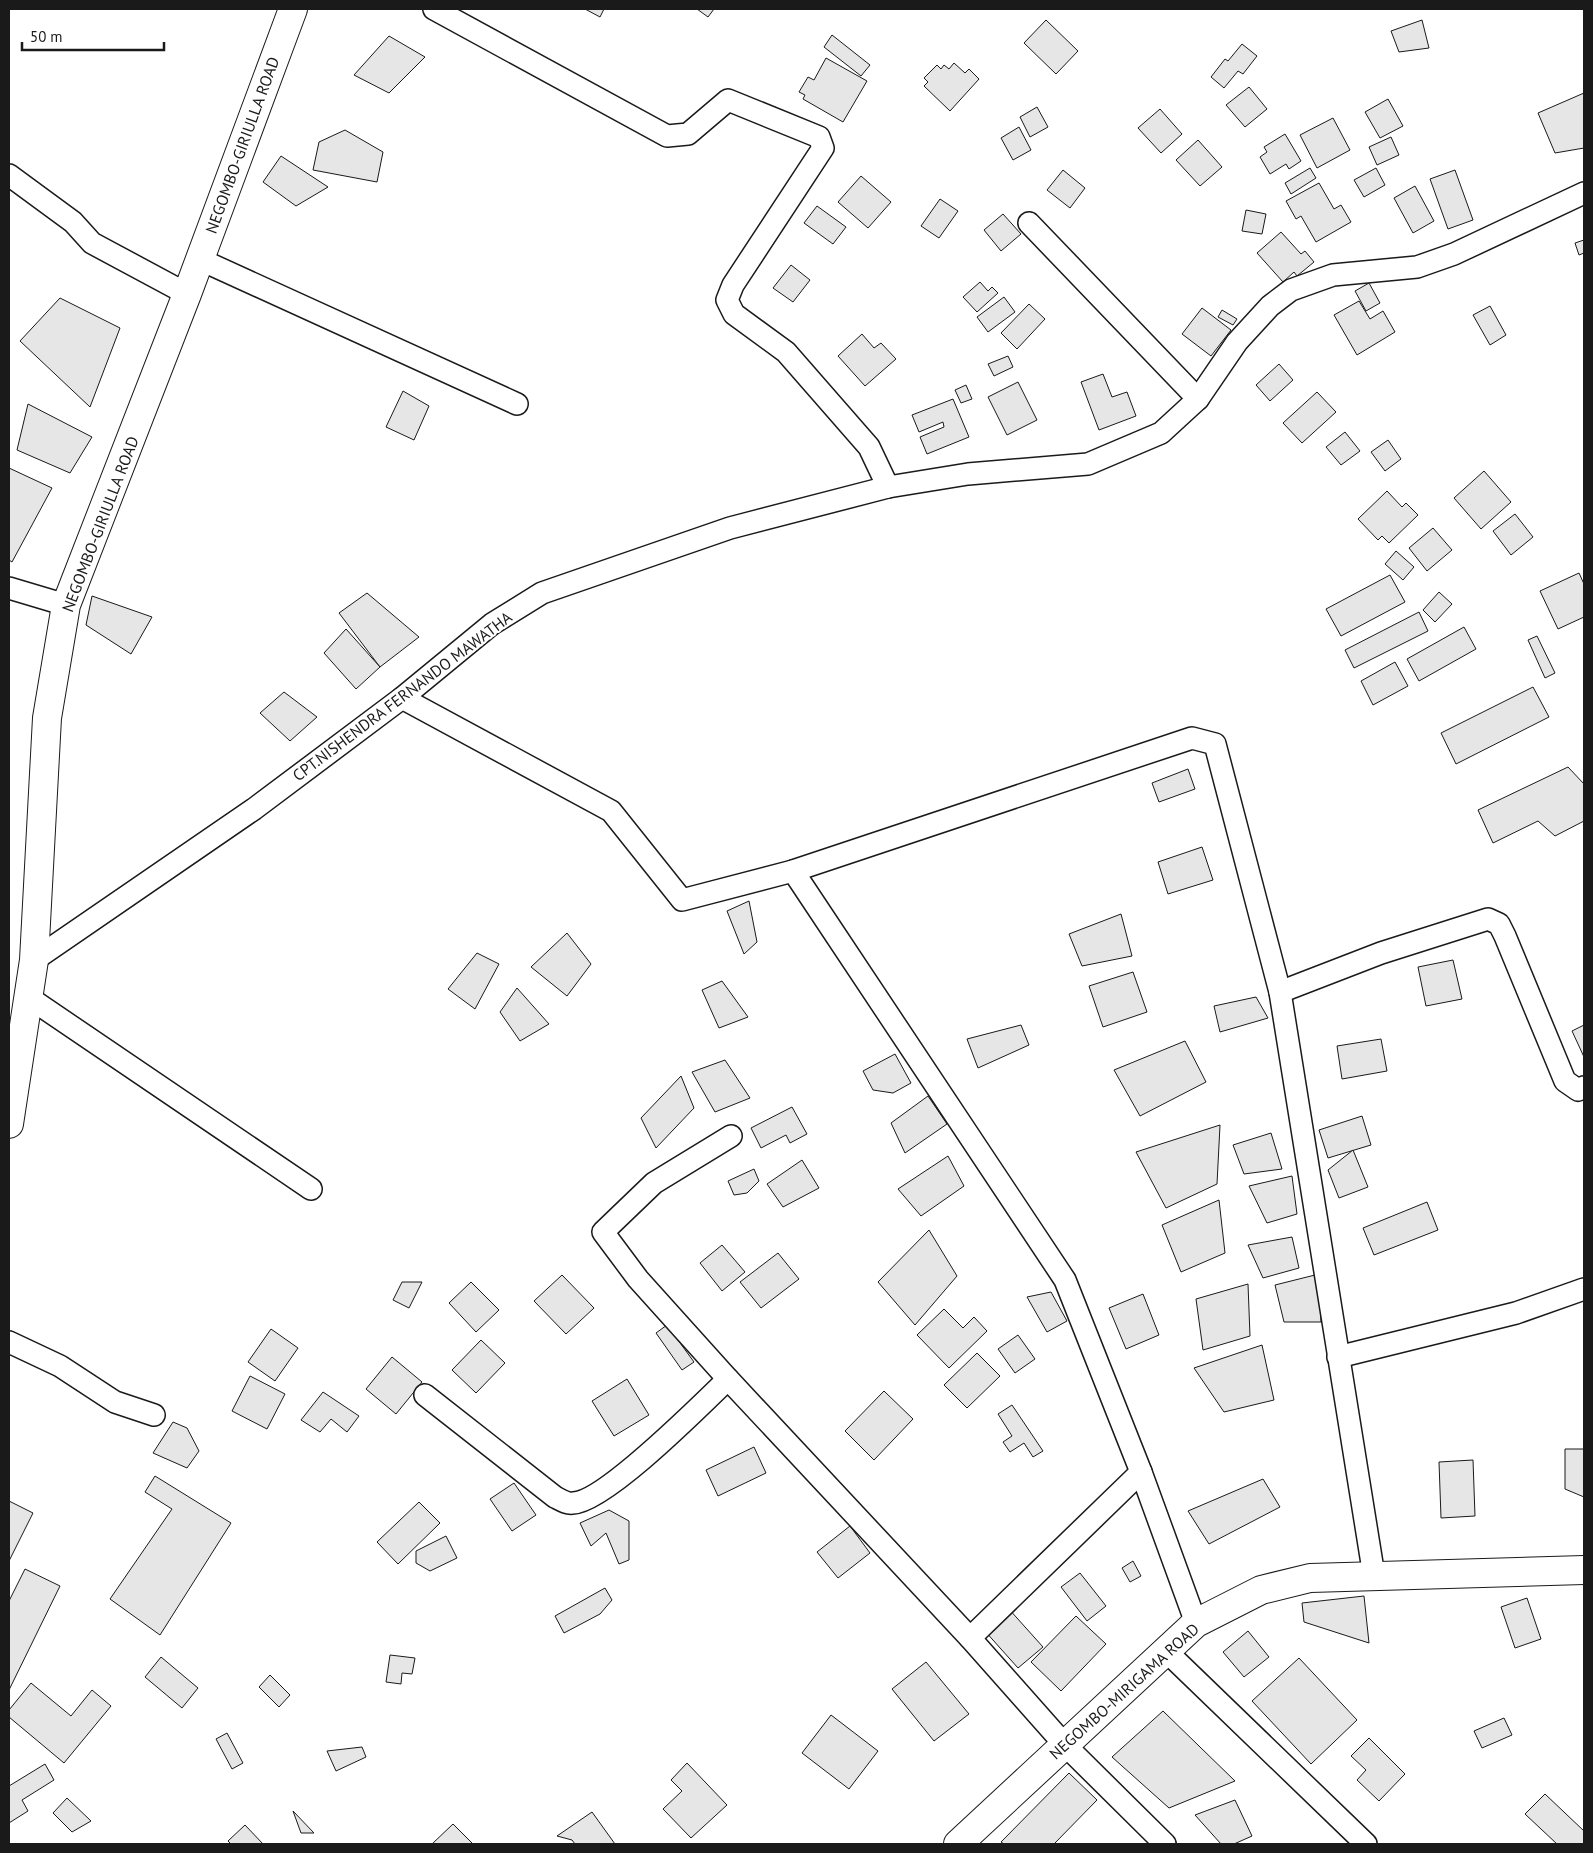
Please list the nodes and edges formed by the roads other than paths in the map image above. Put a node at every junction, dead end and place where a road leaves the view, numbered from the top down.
1 (293, 9) edge
2 (434, 9) edge
3 (9, 175) edge
4 (1584, 193) edge
5 (1029, 222) dead end
6 (199, 259) junction
7 (187, 294) junction
8 (1198, 398) junction
9 (517, 404) dead end
10 (888, 487) junction
11 (9, 588) edge
12 (66, 605) junction
13 (402, 698) junction
14 (793, 871) junction
15 (34, 960) junction
16 (1280, 992) junction
17 (28, 997) junction
18 (1584, 1087) edge
19 (9, 1124) edge
20 (730, 1136) dead end
21 (312, 1189) dead end
22 (1584, 1289) edge
23 (9, 1342) edge
24 (1338, 1357) junction
25 (728, 1379) junction
26 (425, 1395) dead end
27 (154, 1415) dead end
28 (1141, 1472) junction
29 (1584, 1570) edge
30 (1374, 1576) junction
31 (1196, 1623) junction
32 (970, 1638) junction
33 (1166, 1651) junction
34 (1064, 1744) junction
35 (958, 1844) edge
36 (1165, 1844) edge
37 (1366, 1844) edge

1 - 6 main road, NEGOMBO-GIRIULLA ROAD
2 - 10 street
3 - 7 street
4 - 8 street, CPT.NISHENDRA FERNANDO MAWATHA
5 - 8 street
6 - 7 main road, NEGOMBO-GIRIULLA ROAD
6 - 9 street
7 - 12 main road, NEGOMBO-GIRIULLA ROAD
8 - 10 street, CPT.NISHENDRA FERNANDO MAWATHA
10 - 13 street, CPT.NISHENDRA FERNANDO MAWATHA
11 - 12 street
12 - 15 main road, NEGOMBO-GIRIULLA ROAD
13 - 14 street
13 - 15 street, CPT.NISHENDRA FERNANDO MAWATHA
14 - 16 street
14 - 28 street
15 - 17 main road, NEGOMBO-GIRIULLA ROAD
16 - 18 street
16 - 24 street
17 - 19 main road, NEGOMBO-GIRIULLA ROAD
17 - 21 street
20 - 25 street
22 - 24 street
23 - 27 street
24 - 30 street
25 - 26 street
25 - 32 street
28 - 31 street
28 - 32 street
29 - 30 main road, NEGOMBO-MIRIGAMA ROAD
30 - 31 main road, NEGOMBO-MIRIGAMA ROAD
31 - 33 main road, NEGOMBO-MIRIGAMA ROAD
32 - 34 street
33 - 34 main road, NEGOMBO-MIRIGAMA ROAD
33 - 37 street
34 - 35 main road, NEGOMBO-MIRIGAMA ROAD
34 - 36 street

